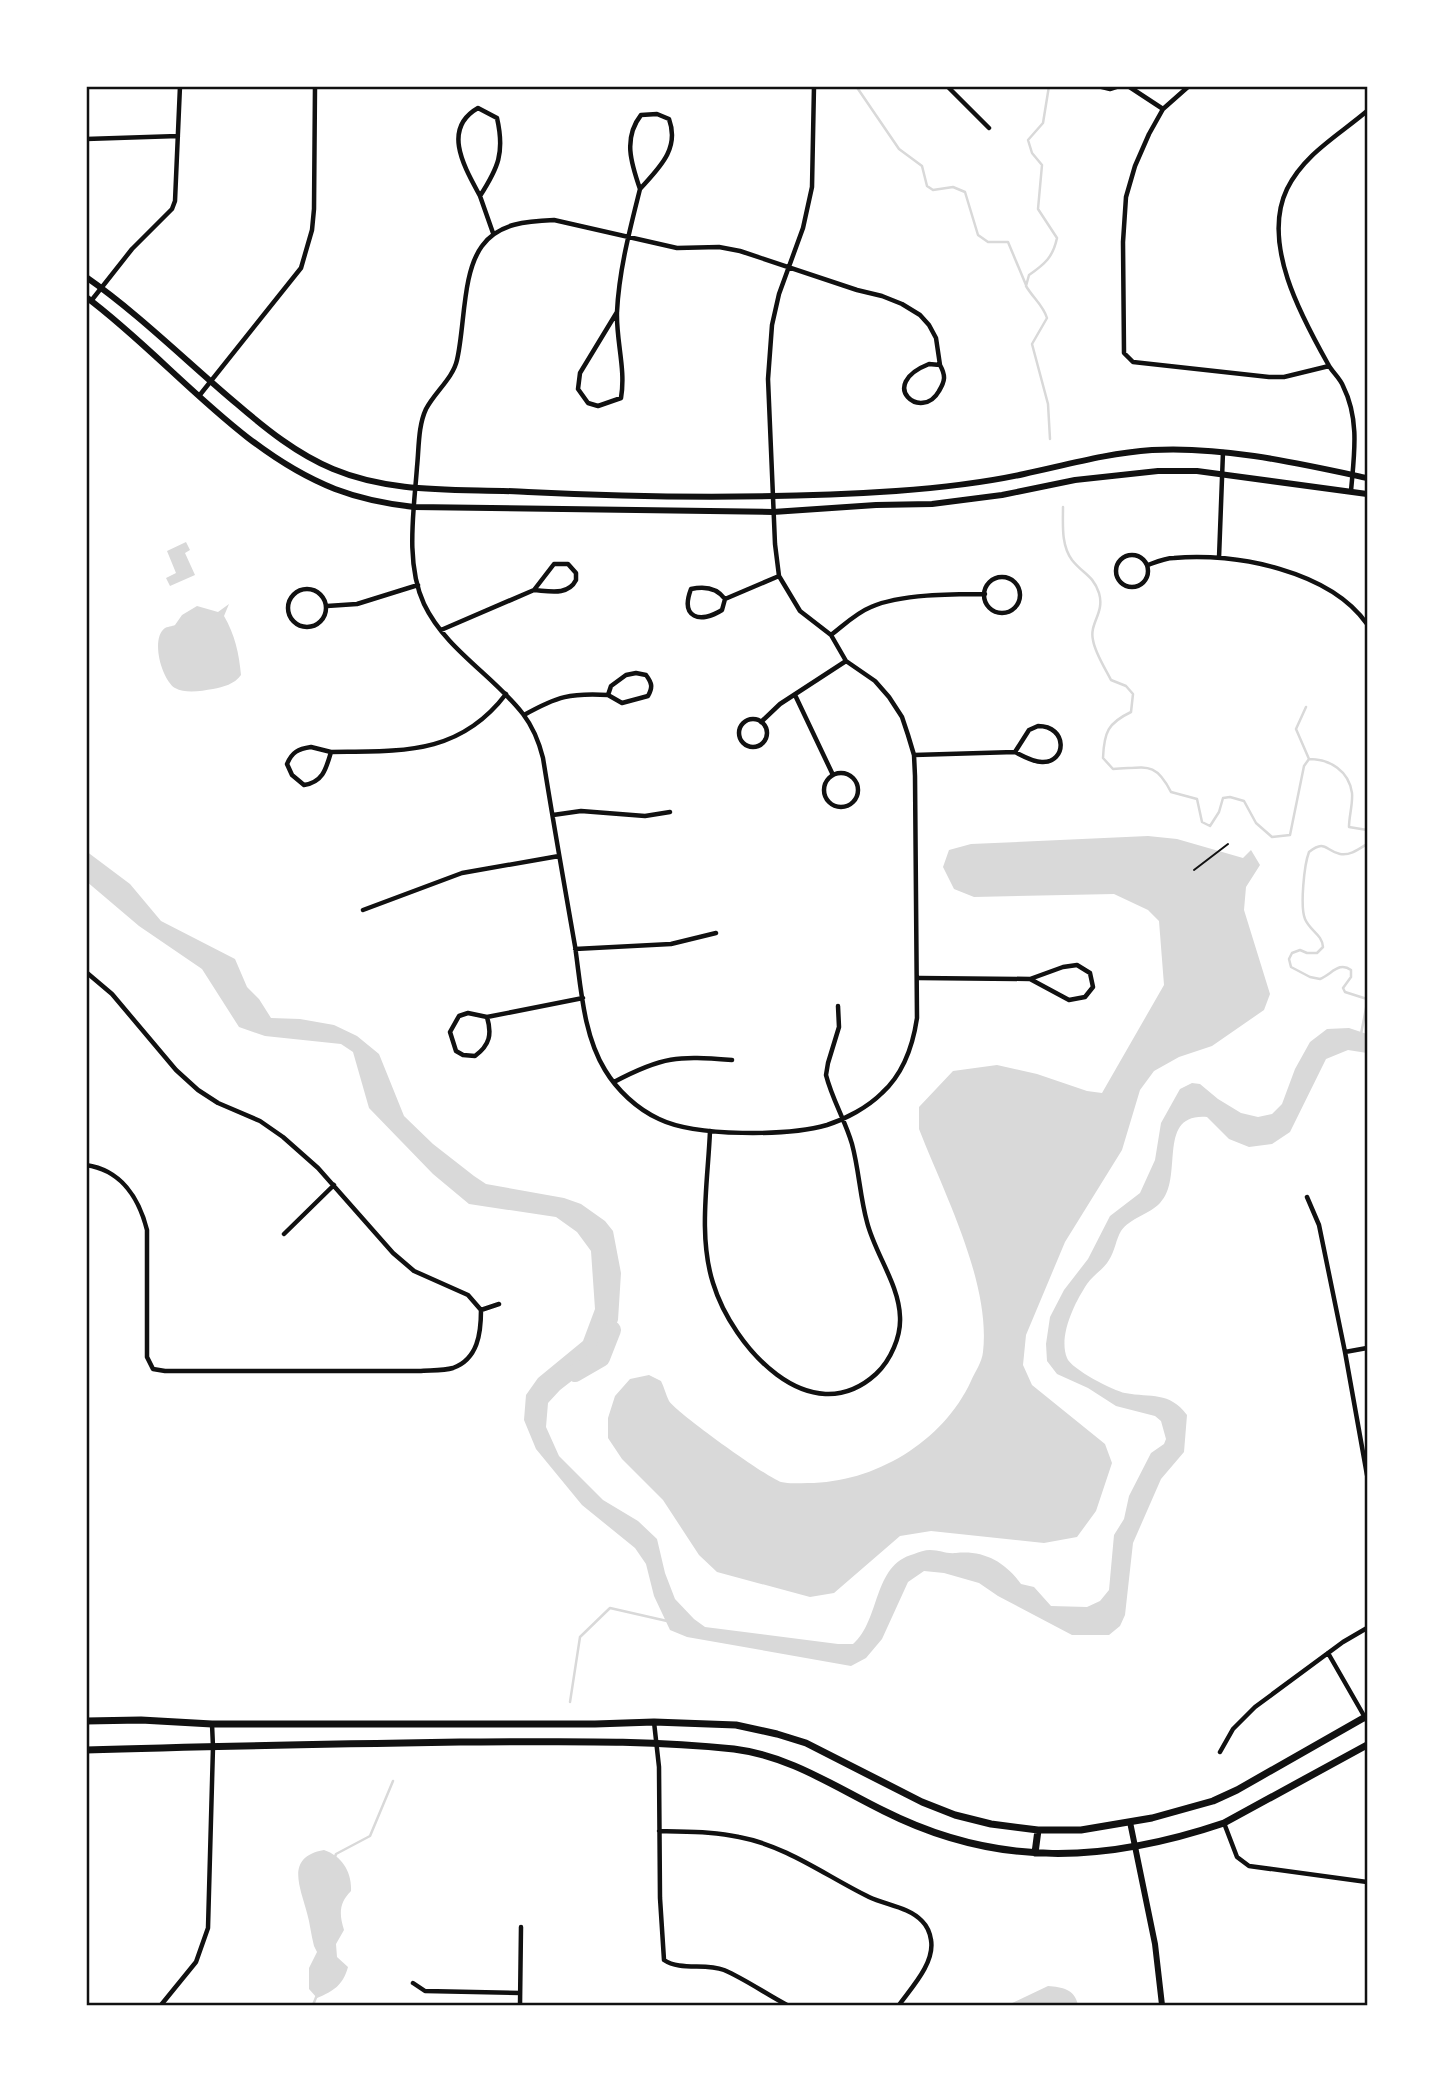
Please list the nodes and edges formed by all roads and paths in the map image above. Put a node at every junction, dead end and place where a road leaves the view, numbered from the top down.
1 (180, 86) edge
2 (315, 86) edge
3 (814, 86) edge
4 (947, 86) edge
5 (1098, 86) edge
6 (1119, 86) edge
7 (1128, 86) edge
8 (1189, 86) edge
9 (1163, 109) junction
10 (1367, 111) edge
11 (989, 128) dead end
12 (178, 136) junction
13 (86, 139) edge
14 (640, 189) junction
15 (480, 197) junction
16 (493, 233) junction
17 (627, 238) junction
18 (787, 267) junction
19 (86, 277) edge
20 (101, 288) junction
21 (88, 299) edge
22 (617, 312) junction
23 (940, 365) junction
24 (1329, 366) junction
25 (210, 382) junction
26 (199, 396) junction
27 (1223, 452) junction
28 (1220, 474) junction
29 (1352, 475) junction
30 (1367, 478) edge
31 (415, 489) junction
32 (1351, 491) junction
33 (1367, 494) edge
34 (773, 496) junction
35 (414, 507) junction
36 (773, 512) junction
37 (1219, 558) junction
38 (1148, 565) junction
39 (779, 576) junction
40 (418, 585) junction
41 (534, 590) junction
42 (985, 594) junction
43 (725, 599) junction
44 (327, 606) junction
45 (1367, 624) edge
46 (440, 630) junction
47 (831, 635) junction
48 (846, 661) junction
49 (506, 694) junction
50 (608, 695) junction
51 (795, 695) junction
52 (524, 715) junction
53 (761, 722) junction
54 (331, 752) junction
55 (1015, 752) junction
56 (914, 755) junction
57 (833, 775) junction
58 (670, 812) dead end
59 (552, 815) junction
60 (1228, 844) dead end
61 (559, 856) junction
62 (1194, 870) dead end
63 (363, 909) dead end
64 (716, 933) dead end
65 (575, 949) junction
66 (86, 972) edge
67 (919, 978) junction
68 (1030, 979) junction
69 (583, 998) junction
70 (838, 1006) dead end
71 (487, 1017) junction
72 (732, 1060) dead end
73 (614, 1082) junction
74 (843, 1118) junction
75 (710, 1131) junction
76 (86, 1165) edge
77 (334, 1185) junction
78 (1307, 1197) dead end
79 (284, 1234) dead end
80 (499, 1304) dead end
81 (481, 1311) junction
82 (1367, 1348) edge
83 (1345, 1352) junction
84 (1367, 1475) edge
85 (1367, 1628) edge
86 (1328, 1653) junction
87 (1367, 1718) edge
88 (86, 1721) edge
89 (654, 1722) junction
90 (212, 1724) junction
91 (356, 1725) junction
92 (356, 1743) junction
93 (656, 1744) junction
94 (1367, 1745) edge
95 (213, 1747) junction
96 (86, 1750) edge
97 (1220, 1752) dead end
98 (1130, 1822) junction
99 (1224, 1823) junction
100 (1038, 1830) junction
101 (659, 1832) junction
102 (1134, 1846) junction
103 (1035, 1853) junction
104 (1367, 1882) edge
105 (521, 1927) dead end
106 (413, 1983) dead end
107 (520, 1993) junction
108 (161, 2005) edge
109 (520, 2005) edge
110 (787, 2005) edge
111 (899, 2005) edge
112 (1162, 2005) edge

1 - 12 street
2 - 25 street
3 - 18 street
4 - 11 street
5 - 6 street
7 - 9 street
8 - 9 street
9 - 24 street
10 - 24 street
12 - 13 street
12 - 20 street
14 - 14 street
14 - 17 street
15 - 15 street
15 - 16 street
16 - 17 street
16 - 31 street
17 - 18 street
17 - 22 street
18 - 23 street
18 - 34 street
19 - 20 street
20 - 21 street
20 - 25 street
21 - 26 street
22 - 22 street
23 - 23 street
24 - 29 street
25 - 26 street
25 - 31 street
26 - 35 street
27 - 28 street
27 - 29 street
27 - 34 street
28 - 32 street
28 - 36 street
28 - 37 street
29 - 30 street
29 - 32 street
31 - 34 street
31 - 35 street
32 - 33 street
34 - 36 street
35 - 36 street
35 - 40 street
36 - 39 street
37 - 38 street
37 - 45 street
38 - 38 street
39 - 43 street
39 - 47 street
40 - 44 street
40 - 46 street
41 - 41 street
41 - 46 street
42 - 42 street
42 - 47 street
43 - 43 street
44 - 44 street
46 - 49 street
47 - 48 street
48 - 51 street
48 - 56 street
49 - 52 street
49 - 54 street
50 - 50 street
50 - 52 street
51 - 53 street
51 - 57 street
52 - 59 street
53 - 53 street
54 - 54 street
55 - 55 street
55 - 56 street
56 - 67 street
57 - 57 street
58 - 59 street
59 - 61 street
60 - 62 path
61 - 63 street
61 - 65 street
64 - 65 street
65 - 69 street
66 - 77 street
67 - 68 street
67 - 74 street
68 - 68 street
69 - 71 street
69 - 73 street
70 - 74 street
71 - 71 street
72 - 73 street
73 - 75 street
74 - 75 street
74 - 75 street
76 - 81 street
77 - 79 street
77 - 81 street
78 - 83 street
80 - 81 street
82 - 83 street
83 - 84 street
85 - 86 street
86 - 87 street
86 - 97 street
87 - 98 main road
88 - 90 main road
89 - 91 main road
89 - 93 street
89 - 100 main road
90 - 91 main road
90 - 95 street
91 - 92 main road
92 - 93 main road
92 - 95 main road
93 - 101 street
93 - 103 main road
94 - 99 main road
95 - 96 main road
95 - 108 street
98 - 100 main road
98 - 102 street
99 - 102 main road
99 - 104 street
100 - 103 main road
101 - 110 street
101 - 111 street
102 - 103 main road
102 - 112 street
105 - 107 street
106 - 107 street
107 - 109 street

